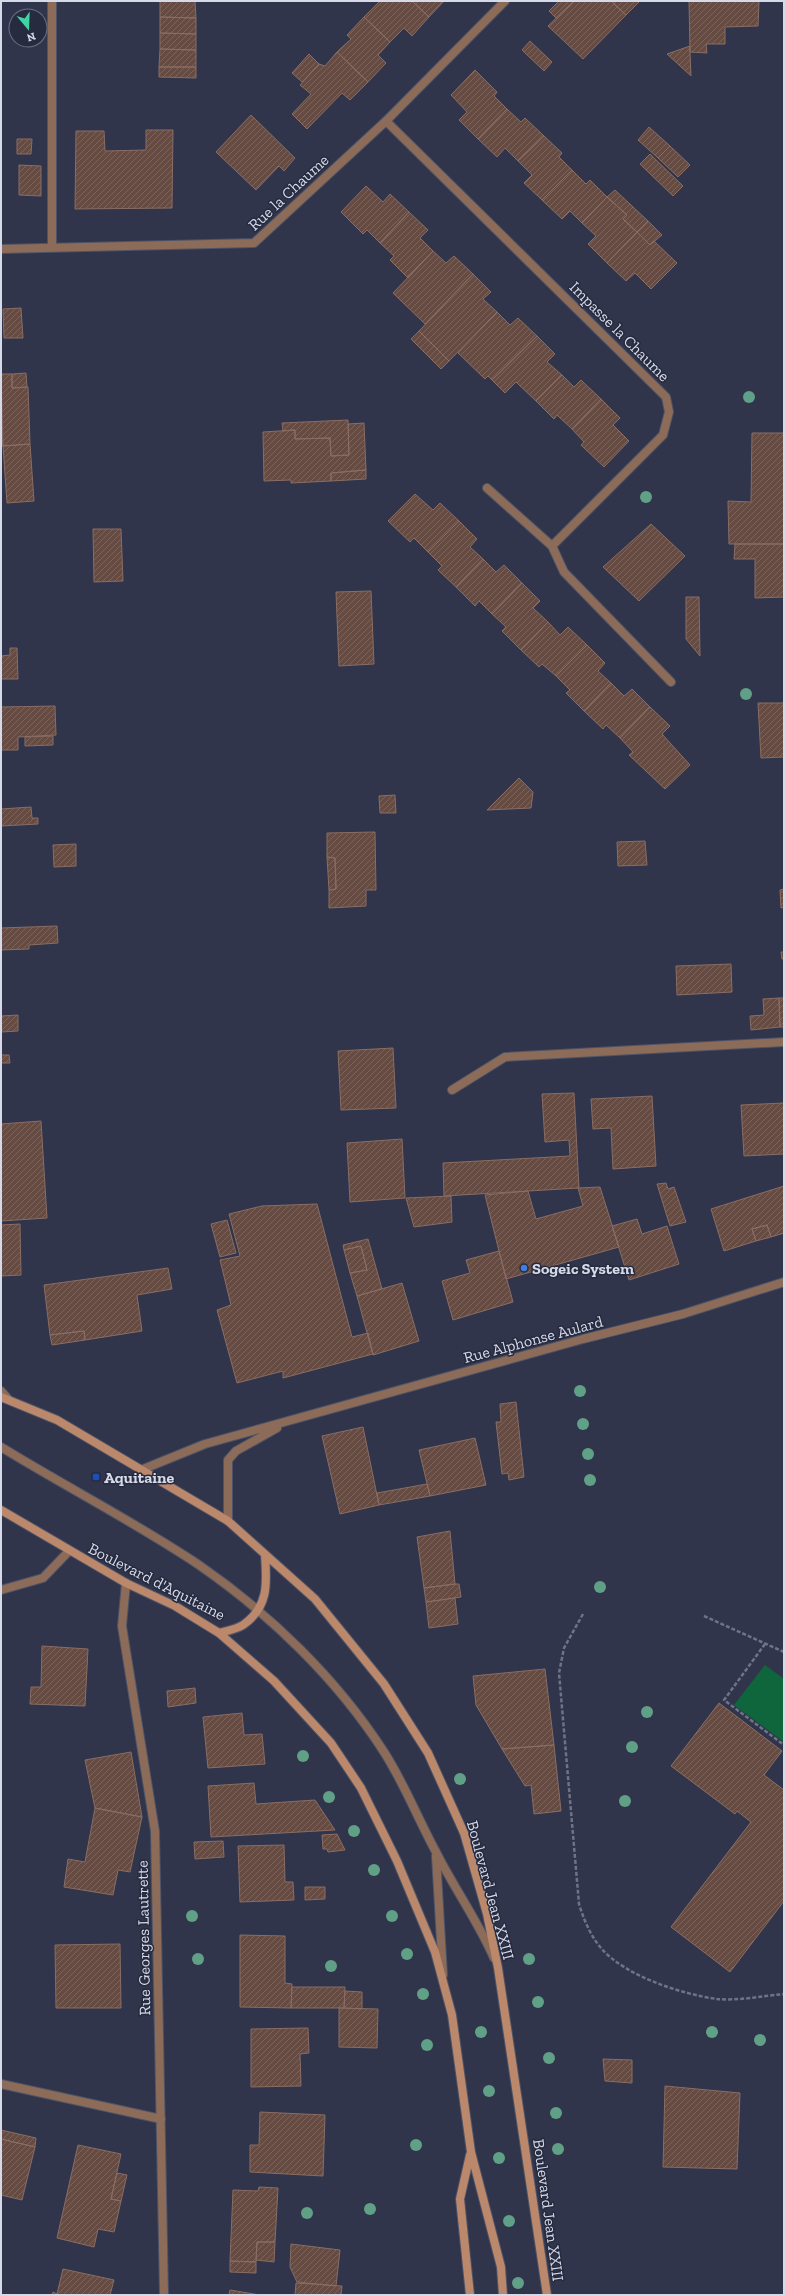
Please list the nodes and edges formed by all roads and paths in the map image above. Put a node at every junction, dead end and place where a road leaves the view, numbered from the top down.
1 (52, 1) edge
2 (505, 1) edge
3 (386, 121) junction
4 (52, 247) junction
5 (1, 249) edge
6 (486, 488) dead end
7 (552, 546) junction
8 (671, 682) dead end
9 (784, 1042) edge
10 (452, 1090) dead end
11 (784, 1282) edge
12 (1, 1391) edge
13 (3, 1400) edge
14 (288, 1422) junction
15 (1, 1440) edge
16 (1, 1447) edge
17 (13, 1454) junction
18 (141, 1470) junction
19 (1, 1510) edge
20 (228, 1521) junction
21 (69, 1551) junction
22 (265, 1555) junction
23 (126, 1583) junction
24 (1, 1590) edge
25 (258, 1611) junction
26 (583, 1614) dead end
27 (704, 1616) dead end
28 (219, 1633) junction
29 (765, 1644) junction
30 (784, 1652) edge
31 (784, 1745) edge
32 (436, 1854) junction
33 (498, 1968) junction
34 (443, 1980) junction
35 (784, 1994) edge
36 (1, 2084) edge
37 (161, 2119) junction
38 (471, 2152) junction
39 (164, 2295) edge
40 (470, 2295) edge
41 (503, 2295) edge
42 (547, 2295) edge

1 - 4 street
2 - 3 street, Rue la Chaume
3 - 4 street, Rue la Chaume
3 - 7 street, Impasse la Chaume
4 - 5 street, Rue la Chaume
6 - 7 street
7 - 8 street
9 - 10 street
11 - 14 street, Rue Alphonse Aulard
12 - 13 street
13 - 18 main road
14 - 18 street, Rue Alphonse Aulard
14 - 20 street, Rue Alphonse Aulard
15 - 17 street
16 - 17 street
17 - 25 street
18 - 20 main road
19 - 21 main road, Boulevard d'Aquitaine
20 - 22 main road
21 - 23 main road, Boulevard d'Aquitaine
21 - 24 street
22 - 25 main road, Boulevard d'Aquitaine
22 - 33 main road, Boulevard Jean XXIII
23 - 28 main road, Boulevard d'Aquitaine
23 - 37 street, Rue Georges Lautrette
25 - 28 main road, Boulevard d'Aquitaine
25 - 32 street
26 - 35 path
27 - 29 path
28 - 34 main road
29 - 30 path
29 - 31 path
32 - 33 street
32 - 34 street
33 - 42 main road, Boulevard Jean XXIII
34 - 38 main road
36 - 37 street
37 - 39 street, Rue Georges Lautrette
38 - 40 main road
38 - 41 main road

